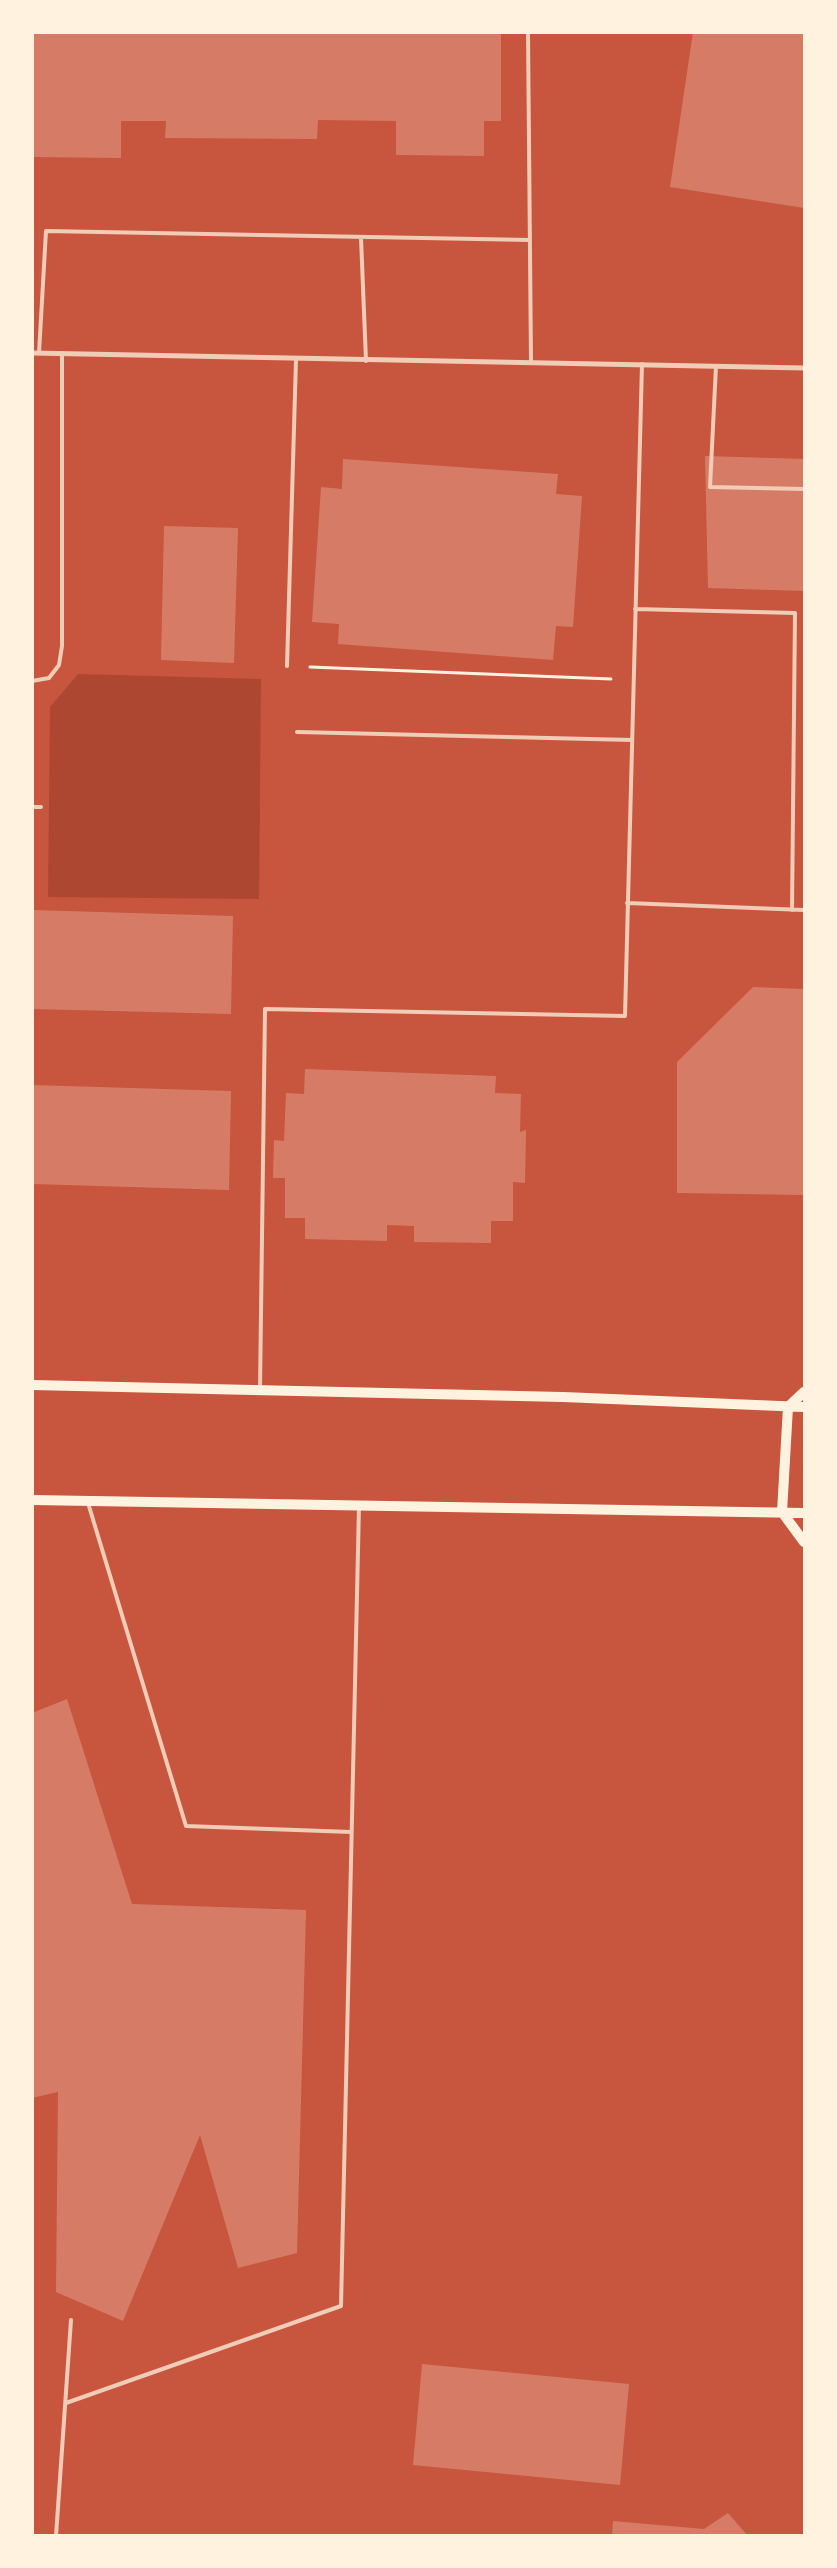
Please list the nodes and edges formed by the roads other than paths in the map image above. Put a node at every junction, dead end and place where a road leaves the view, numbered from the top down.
1 (528, 32) edge
2 (361, 238) junction
3 (530, 240) junction
4 (32, 353) edge
5 (39, 353) junction
6 (62, 353) junction
7 (296, 360) junction
8 (366, 361) junction
9 (531, 362) junction
10 (642, 364) junction
11 (716, 366) junction
12 (804, 368) edge
13 (804, 489) edge
14 (635, 609) junction
15 (287, 666) road end
16 (32, 681) edge
17 (296, 732) dead end
18 (632, 740) junction
19 (32, 807) edge
20 (41, 807) dead end
21 (627, 903) junction
22 (792, 910) junction
23 (804, 910) edge
24 (32, 1385) edge
25 (260, 1391) junction
26 (804, 1392) edge
27 (788, 1407) junction
28 (804, 1407) edge
29 (32, 1500) edge
30 (87, 1500) junction
31 (359, 1506) junction
32 (782, 1512) junction
33 (804, 1513) edge
34 (804, 1542) edge
35 (351, 1832) junction
36 (71, 2320) dead end
37 (66, 2403) junction
38 (56, 2536) edge

1 - 3 lane
2 - 3 lane
2 - 5 lane
2 - 8 lane
3 - 9 lane
4 - 5 street
5 - 6 street
6 - 7 street
6 - 16 lane
7 - 8 street
7 - 15 lane
8 - 9 street
9 - 10 street
10 - 11 street
10 - 14 lane
11 - 12 street
11 - 13 lane
14 - 18 lane
14 - 22 lane
17 - 18 lane
18 - 21 lane
19 - 20 lane
21 - 22 lane
21 - 25 lane
22 - 23 lane
24 - 25 main road
25 - 27 main road
26 - 27 main road
27 - 28 main road
27 - 32 main road
29 - 30 main road
30 - 31 main road
30 - 35 lane
31 - 32 main road
31 - 35 lane
32 - 33 main road
32 - 34 main road
35 - 37 lane
36 - 37 lane
37 - 38 lane

